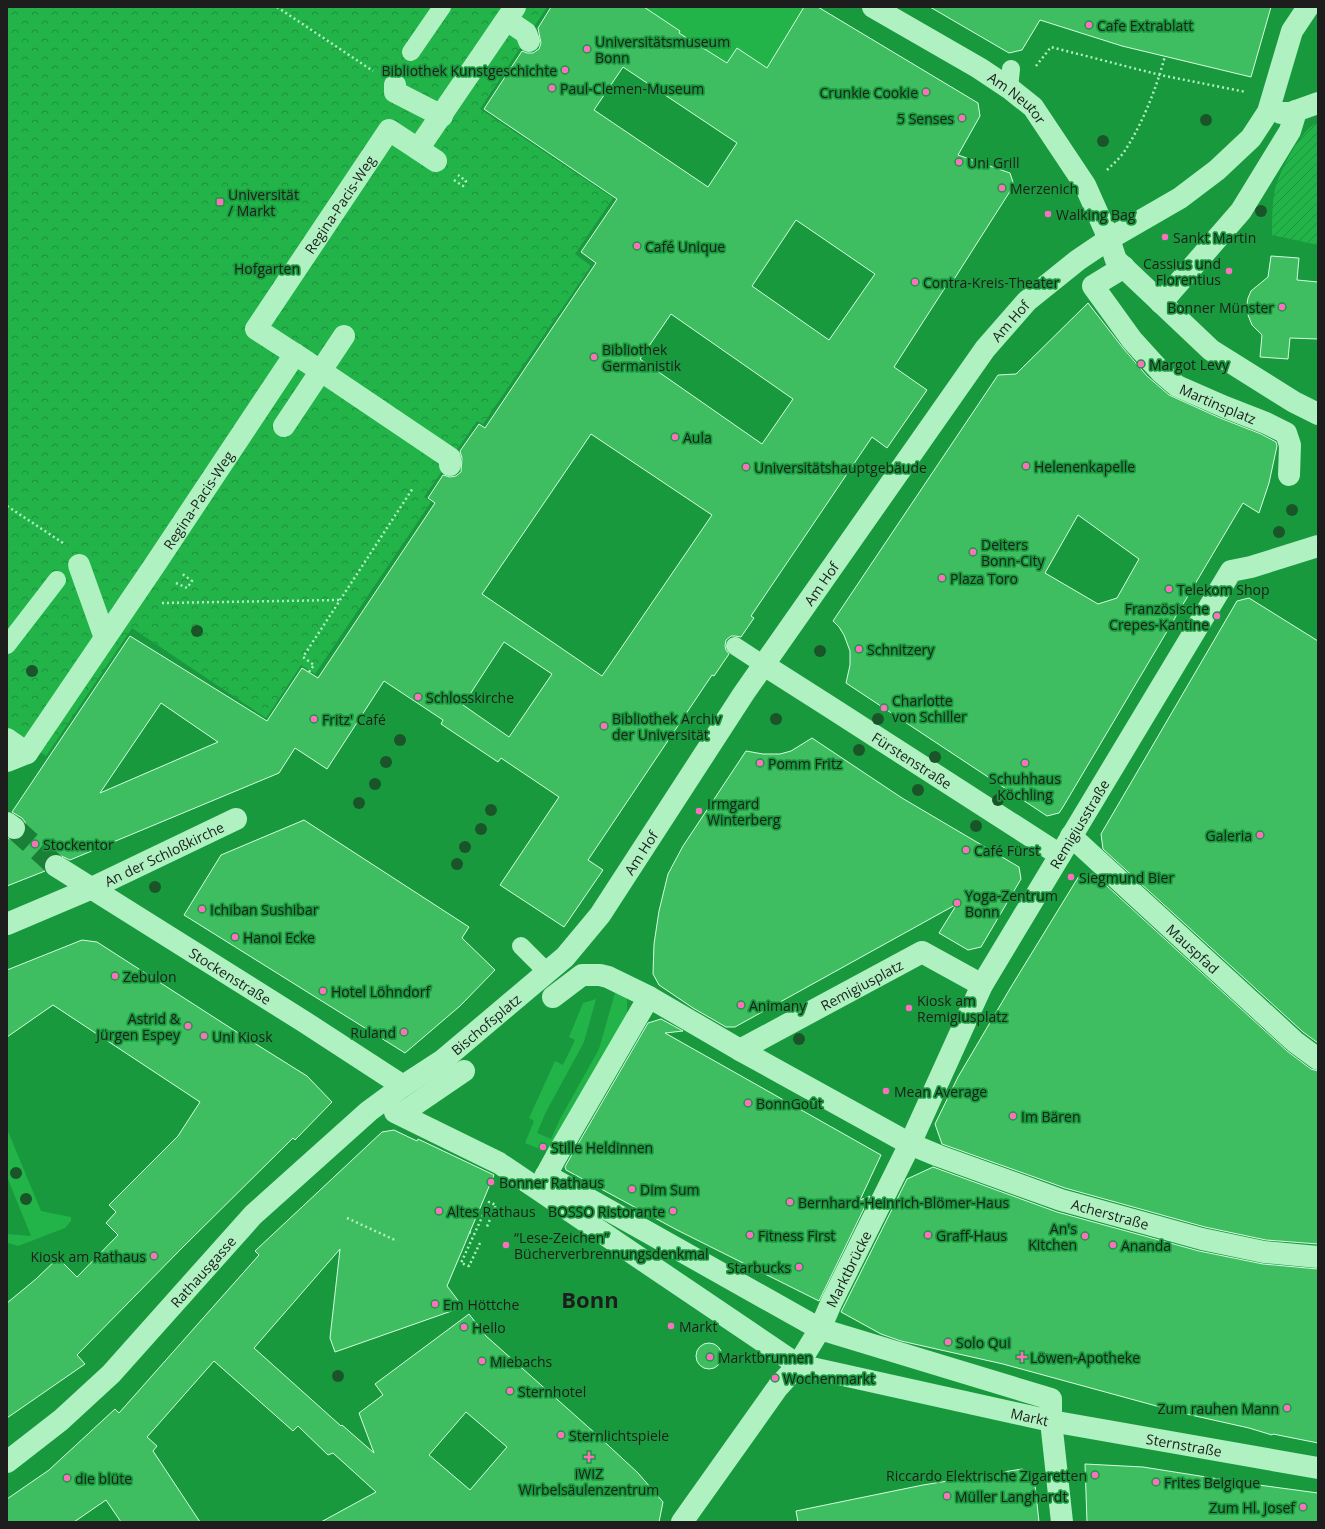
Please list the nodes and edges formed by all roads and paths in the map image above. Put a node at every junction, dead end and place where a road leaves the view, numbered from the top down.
1 (277, 7) edge
2 (442, 7) edge
3 (873, 7) edge
4 (1308, 7) edge
5 (511, 13) edge
6 (529, 42) dead end
7 (411, 52) dead end
8 (1165, 56) dead end
9 (1038, 62) dead end
10 (1160, 75) junction
11 (395, 86) joint
12 (1248, 93) dead end
13 (1318, 103) edge
14 (1296, 111) junction
15 (1268, 112) junction
16 (442, 116) junction
17 (418, 149) junction
18 (436, 161) dead end
19 (1104, 174) dead end
20 (1109, 239) junction
21 (1124, 267) junction
22 (1162, 303) junction
23 (344, 336) dead end
24 (295, 354) junction
25 (321, 371) junction
26 (1318, 414) edge
27 (284, 426) dead end
28 (450, 465) dead end
29 (1289, 475) dead end
30 (413, 488) dead end
31 (7, 506) edge
32 (67, 545) dead end
33 (1318, 546) edge
34 (79, 565) dead end
35 (158, 572) junction
36 (56, 580) dead end
37 (192, 581) dead end
38 (132, 599) junction
39 (340, 600) junction
40 (105, 638) junction
41 (7, 645) edge
42 (735, 646) dead end
43 (764, 666) junction
44 (309, 672) dead end
45 (7, 739) edge
46 (27, 753) junction
47 (7, 761) edge
48 (236, 819) dead end
49 (1071, 836) junction
50 (1060, 855) junction
51 (56, 866) tunnel mouth
52 (92, 888) junction
53 (7, 924) edge
54 (521, 946) dead end
55 (565, 957) joint
56 (547, 972) junction
57 (982, 985) junction
58 (649, 997) junction
59 (553, 998) dead end
60 (740, 1050) junction
61 (1318, 1059) edge
62 (464, 1071) dead end
63 (403, 1086) junction
64 (910, 1144) junction
65 (499, 1163) joint
66 (547, 1174) junction
67 (347, 1218) dead end
68 (486, 1229) dead end
69 (469, 1232) dead end
70 (474, 1234) junction
71 (397, 1241) dead end
72 (480, 1243) dead end
73 (1318, 1257) edge
74 (820, 1329) junction
75 (798, 1365) junction
76 (1051, 1421) junction
77 (7, 1462) edge
78 (1318, 1468) edge
79 (682, 1521) edge
80 (1062, 1522) edge

1 - 11 path
2 - 7 lane
3 - 20 street, Am Neutor
4 - 15 street
5 - 6 street
5 - 16 street
8 - 10 path
9 - 10 path
10 - 12 path
10 - 19 path
11 - 16 street
13 - 14 street
14 - 15 street
14 - 22 street
15 - 20 street
16 - 17 street
17 - 18 street, Regina-Pacis-Weg
17 - 24 street, Regina-Pacis-Weg
20 - 21 street
20 - 43 street, Am Hof
21 - 22 street
21 - 29 street, Martinsplatz
22 - 26 street
23 - 25 street
24 - 25 street, Regina-Pacis-Weg
24 - 35 street, Regina-Pacis-Weg
25 - 27 street
25 - 28 street, Regina-Pacis-Weg
30 - 39 path
31 - 32 path
33 - 49 street, Remigiusstraße
34 - 40 street
35 - 37 path
35 - 38 street, Regina-Pacis-Weg
36 - 41 lane
38 - 39 path
38 - 40 street, Regina-Pacis-Weg
39 - 44 path
40 - 46 street, Regina-Pacis-Weg
42 - 43 lane
43 - 50 street, Fürstenstraße
43 - 55 street, Am Hof
45 - 46 street
46 - 47 street
48 - 52 street, An der Schloßkirche
49 - 50 street, Remigiusstraße
49 - 61 street, Mauspfad
50 - 57 street, Remigiusstraße
51 - 52 street, Stockenstraße
52 - 53 street, An der Schloßkirche
52 - 63 street, Stockenstraße
54 - 56 lane
55 - 56 street, Bischofsplatz
56 - 63 street, Bischofsplatz
57 - 60 street, Remigiusplatz
57 - 64 street, Remigiusstraße
58 - 59 street
58 - 60 street
58 - 66 street
60 - 64 street
62 - 65 street, Bischofsplatz
63 - 77 street, Rathausgasse
64 - 73 street, Acherstraße
64 - 74 street, Marktbrücke
65 - 66 street, Markt
66 - 74 street, Markt
66 - 75 street, Markt
67 - 71 path
68 - 70 path
69 - 70 path
70 - 72 path
74 - 75 street
74 - 76 street, Markt
75 - 76 street, Markt
75 - 79 street
76 - 78 street, Sternstraße
76 - 80 street

